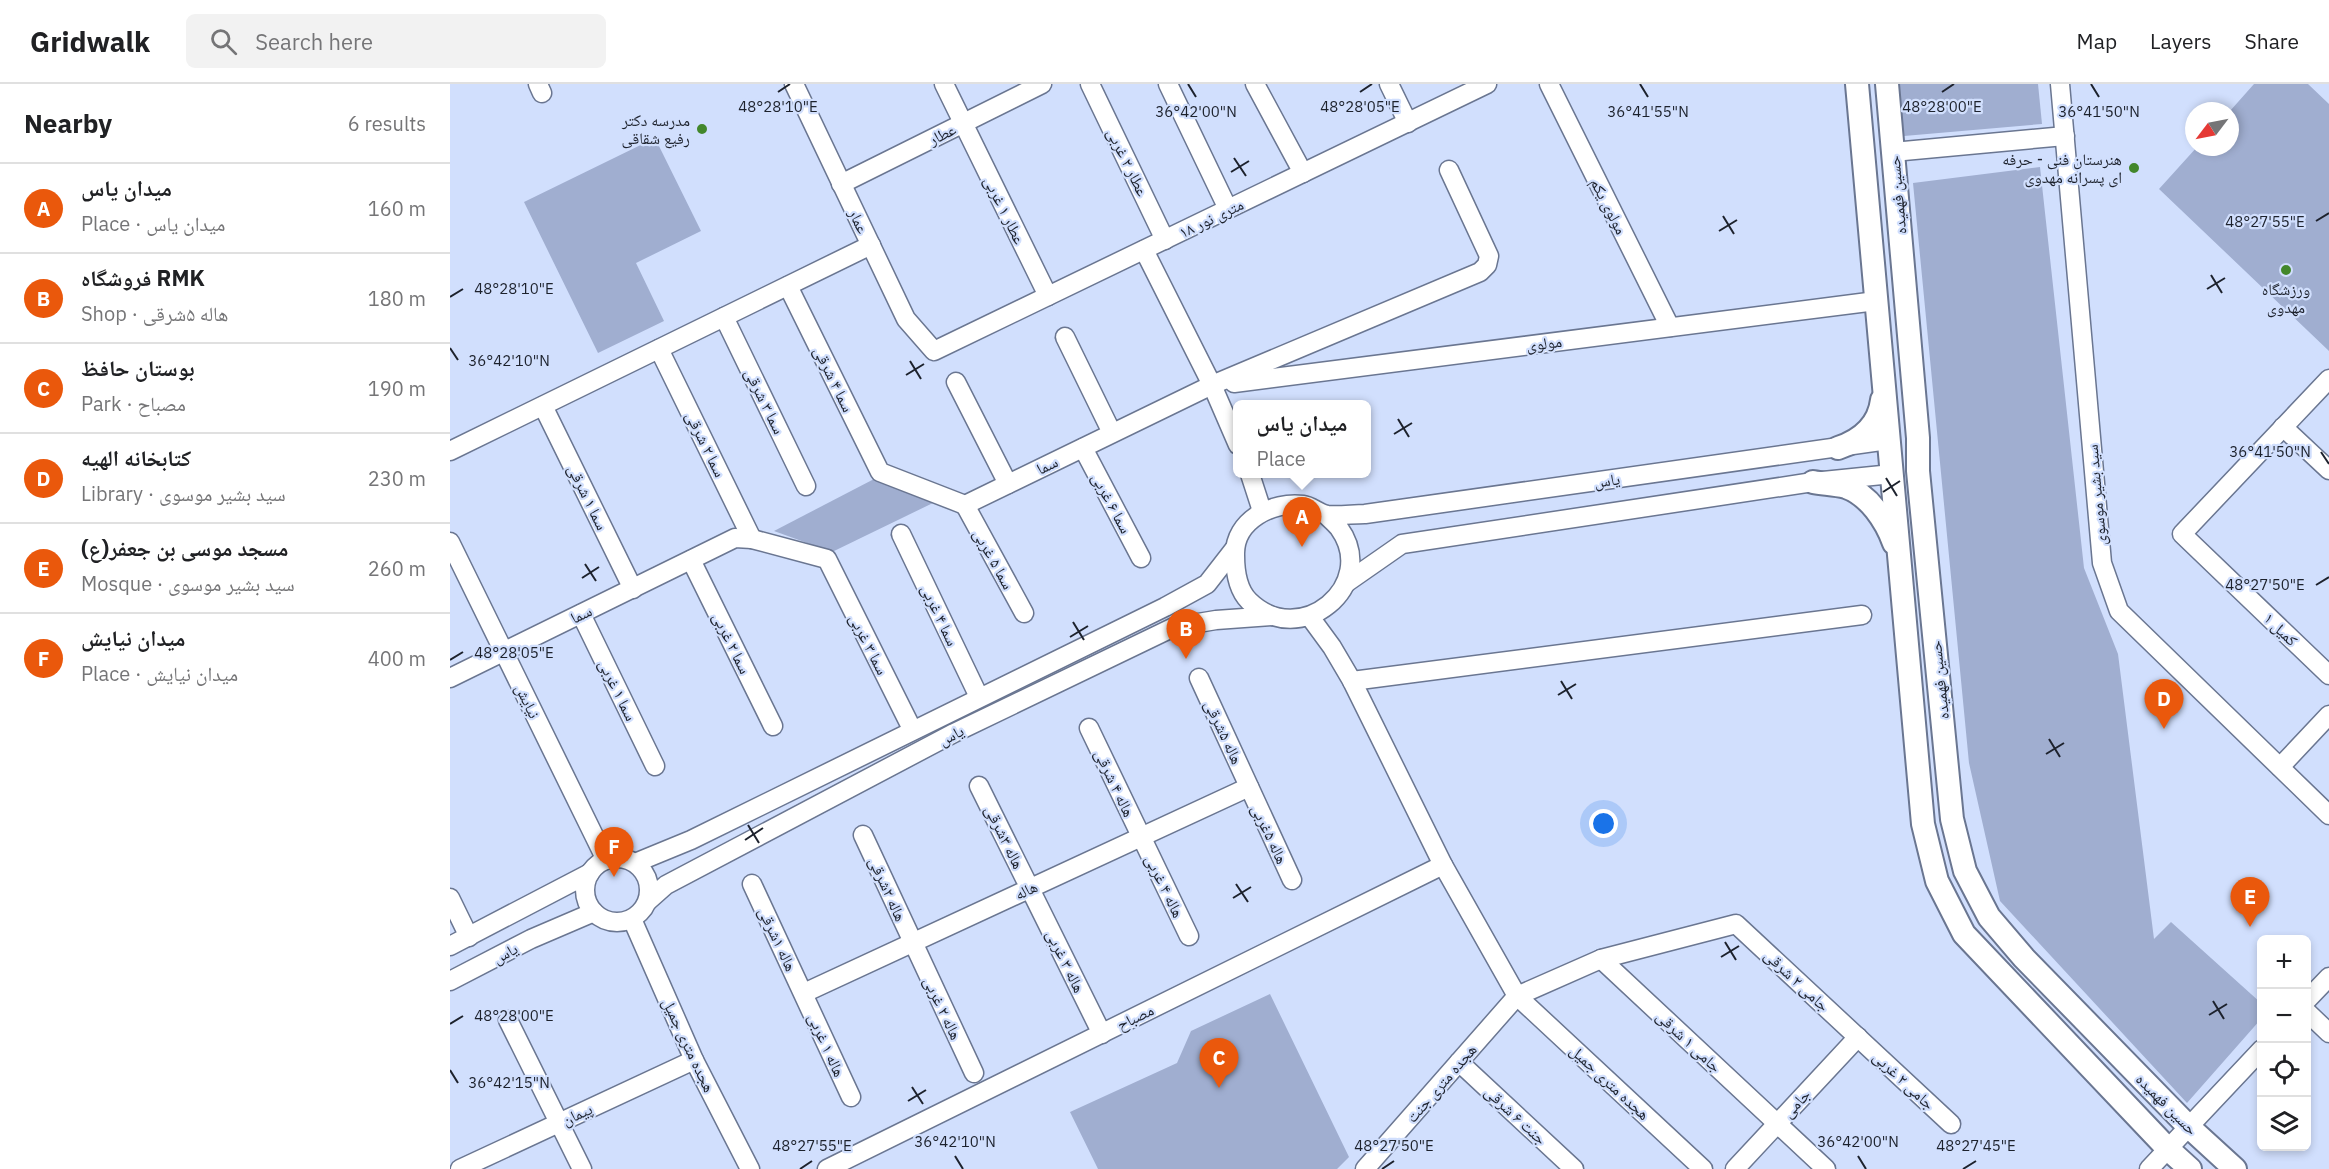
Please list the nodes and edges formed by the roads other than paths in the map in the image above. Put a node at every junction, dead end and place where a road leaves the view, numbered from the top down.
1 (794, 84) edge
2 (945, 84) edge
3 (1042, 84) edge
4 (1090, 84) edge
5 (1168, 84) edge
6 (1255, 84) edge
7 (1389, 84) edge
8 (1488, 84) edge
9 (1549, 84) edge
10 (1857, 84) edge
11 (1887, 84) edge
12 (2060, 84) edge
13 (1408, 123) junction
14 (963, 124) junction
15 (2065, 136) junction
16 (1893, 152) junction
17 (1449, 170) dead end
18 (1303, 173) junction
19 (842, 184) junction
20 (1228, 209) junction
21 (1165, 240) junction
22 (871, 245) junction
23 (1144, 250) junction
24 (788, 286) junction
25 (1048, 296) junction
26 (1876, 301) junction
27 (724, 317) junction
28 (1670, 327) junction
29 (1065, 337) dead end
30 (659, 349) junction
31 (934, 351) joint
32 (2329, 379) edge
33 (956, 382) dead end
34 (1212, 386) junction
35 (1884, 386) junction
36 (543, 406) junction
37 (2283, 427) junction
38 (1112, 434) junction
39 (1233, 434) edge
40 (1918, 438) junction
41 (1888, 440) junction
42 (1083, 448) junction
43 (1838, 448) junction
44 (450, 451) edge
45 (2329, 470) edge
46 (1918, 471) junction
47 (1892, 474) junction
48 (1251, 478) edge
49 (1813, 482) junction
50 (1008, 484) junction
51 (806, 486) dead end
52 (964, 505) junction
53 (1262, 511) junction
54 (1326, 515) junction
55 (901, 534) dead end
56 (752, 539) junction
57 (450, 542) edge
58 (1235, 548) junction
59 (1899, 557) junction
60 (1141, 558) dead end
61 (827, 559) joint
62 (691, 560) junction
63 (1346, 583) junction
64 (633, 589) junction
65 (1024, 613) dead end
66 (581, 614) junction
67 (1863, 615) dead end
68 (1272, 616) junction
69 (1310, 617) junction
70 (504, 652) junction
71 (2329, 675) edge
72 (450, 678) edge
73 (1199, 678) dead end
74 (1352, 681) junction
75 (979, 697) junction
76 (2329, 715) edge
77 (773, 726) dead end
78 (1089, 728) dead end
79 (912, 729) junction
80 (655, 766) dead end
81 (2280, 767) junction
82 (980, 786) dead end
83 (1249, 787) junction
84 (2329, 815) edge
85 (863, 835) dead end
86 (1141, 837) junction
87 (606, 860) junction
88 (635, 863) junction
89 (1443, 865) junction
90 (590, 873) junction
91 (1292, 880) dead end
92 (752, 884) dead end
93 (1030, 888) junction
94 (450, 898) edge
95 (648, 901) junction
96 (594, 912) junction
97 (632, 919) junction
98 (1189, 936) dead end
99 (469, 937) junction
100 (912, 943) junction
101 (450, 946) edge
102 (1601, 959) junction
103 (2329, 976) edge
104 (450, 981) edge
105 (804, 993) junction
106 (1517, 996) junction
107 (2311, 996) edge
108 (2311, 1015) edge
109 (508, 1020) dead end
110 (2329, 1033) edge
111 (1102, 1034) junction
112 (1858, 1037) junction
113 (2257, 1054) edge
114 (694, 1060) junction
115 (1459, 1062) junction
116 (974, 1073) dead end
117 (851, 1097) dead end
118 (560, 1122) junction
119 (1777, 1124) junction
120 (1951, 1124) dead end
121 (2189, 1126) junction
122 (2168, 1149) junction
123 (1375, 1165) edge
124 (460, 1169) edge
125 (582, 1169) edge
126 (750, 1169) edge
127 (827, 1169) edge
128 (1574, 1169) edge
129 (1703, 1169) edge
130 (1735, 1169) edge
131 (1826, 1169) edge
132 (2149, 1169) edge
133 (2190, 1169) edge
134 (2235, 1169) edge

1 - 19 street, عمار
2 - 14 street, عطار ۱ غربی
3 - 14 street, عطار
4 - 21 street, عطار ۲ غربی
5 - 20 street
6 - 18 street
7 - 13 street
8 - 13 street, ۱۸ متری نور
9 - 28 street, مولوی یکم
10 - 26 main road, حسین فهمیده
11 - 16 main road, حسین فهمیده
12 - 15 street, سید بشیر موسوی
13 - 18 street, ۱۸ متری نور
14 - 19 street, عطار
14 - 25 street, عطار ۱ غربی
15 - 16 street
15 - 81 street, سید بشیر موسوی
16 - 40 main road, حسین فهمیده
17 - 34 street, سما
18 - 20 street, ۱۸ متری نور
19 - 22 street, عمار
20 - 21 street, ۱۸ متری نور
21 - 23 street, ۱۸ متری نور
22 - 24 street
22 - 31 street, عمار
23 - 25 street, ۱۸ متری نور
23 - 34 street
24 - 27 street
24 - 52 street, سما ۴ شرقی
25 - 31 street, ۱۸ متری نور
26 - 28 street, مولوی
26 - 35 main road, حسین فهمیده
27 - 30 street
27 - 51 street, سما ۳ شرقی
28 - 34 street, مولوی
29 - 38 street
30 - 36 street
30 - 56 street, سما ۲ شرقی
32 - 37 street
33 - 50 street
34 - 38 street, سما
34 - 39 street
35 - 41 main road, حسین فهمیده
35 - 43 main road
36 - 44 street
36 - 64 street, سما ۱ شرقی
37 - 45 street
37 - 71 street, کمیل ۱
38 - 42 street, سما
40 - 41 main road
40 - 46 main road, حسین فهمیده
41 - 43 street, یاس
41 - 47 main road, حسین فهمیده
42 - 50 street, سما
42 - 60 street, سما ۶ غربی
43 - 54 street, یاس
46 - 47 main road
46 - 121 main road, حسین فهمیده
47 - 49 street, یاس
47 - 59 main road, حسین فهمیده
48 - 53 street
49 - 59 main road
49 - 63 street, یاس
50 - 52 street, سما
52 - 65 street, سما ۵ غربی
53 - 54 street
53 - 58 street
54 - 63 street
55 - 75 street, سما ۴ غربی
56 - 61 street, سما
56 - 62 street, سما
57 - 70 street, نیایش
58 - 68 street
58 - 75 street, یاس
59 - 122 main road, حسین فهمیده
61 - 79 street, سما ۳ غربی
62 - 64 street, سما
62 - 77 street, سما ۲ غربی
63 - 69 street
64 - 66 street, سما
66 - 70 street, سما
66 - 80 street, سما ۱ غربی
67 - 74 street
68 - 69 street
68 - 95 street, یاس
69 - 74 street
70 - 72 street, سما
70 - 87 street, نیایش
73 - 83 street, هاله ۵شرقی
74 - 89 street
75 - 79 street, یاس
76 - 81 street
78 - 86 street, هاله ۴ شرقی
79 - 88 street, یاس
81 - 84 street, سید بشیر موسوی
82 - 93 street, هاله ۳شرقی
83 - 86 street, هاله
83 - 91 street, هاله ۵غربی
85 - 100 street, هاله ۲شرقی
86 - 93 street, هاله
86 - 98 street, هاله ۴ غربی
87 - 88 street
87 - 90 street
88 - 95 street
89 - 106 street
89 - 111 street, مصباح
90 - 96 street
90 - 99 street, یاس
92 - 105 street, هاله ۱شرقی
93 - 100 street, هاله
93 - 111 street, هاله ۳ غربی
94 - 99 street
95 - 97 street
96 - 97 street
96 - 104 street, یاس
97 - 114 street, هجده متری جمیل
99 - 101 street, یاس
100 - 105 street, هاله
100 - 116 street, هاله ۲ غربی
102 - 106 street
102 - 112 street, جامی ۲ شرقی
102 - 119 street, جامی ۱ شرقی
103 - 107 street
105 - 117 street, هاله ۱ غربی
106 - 115 street, هجده متری جنت
106 - 129 street, هجده متری جمیل
108 - 110 street
109 - 118 street
111 - 127 street, مصباح
112 - 119 street, جامی
112 - 120 street, جامی ۲ غربی
113 - 121 street
114 - 118 street, پیمان
114 - 126 street, هجده متری جمیل
115 - 123 street, هجده متری جنت
115 - 128 street, جنت ۶ شرقی
118 - 124 street, پیمان
118 - 125 street
119 - 130 street, جامی
119 - 131 street, جامی ۱ شرقی
121 - 122 street
121 - 134 main road, حسین فهمیده
122 - 132 street
122 - 133 main road, حسین فهمیده

